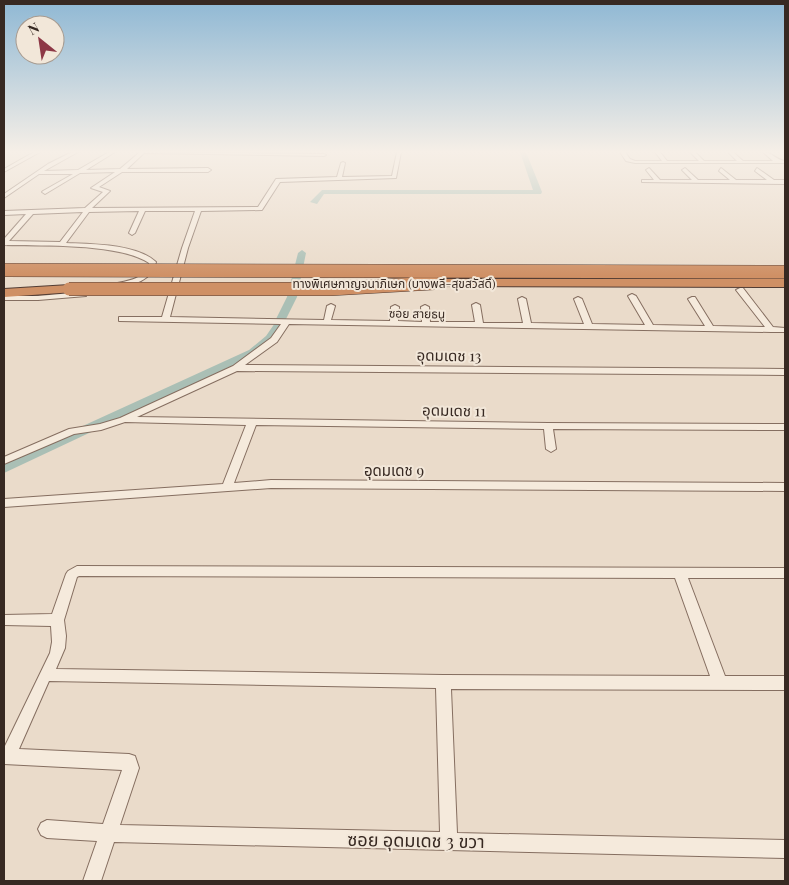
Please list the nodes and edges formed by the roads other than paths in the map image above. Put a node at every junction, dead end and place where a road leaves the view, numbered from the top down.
1 (105, 193) edge
2 (270, 193) edge
3 (143, 209) junction
4 (198, 209) junction
5 (87, 210) junction
6 (30, 212) junction
7 (4, 213) edge
8 (132, 232) dead end
9 (4, 243) edge
10 (63, 243) junction
11 (4, 258) edge
12 (4, 270) edge
13 (785, 272) edge
14 (433, 277) junction
15 (4, 280) edge
16 (785, 283) edge
17 (4, 285) edge
18 (69, 288) junction
19 (740, 290) dead end
20 (4, 293) edge
21 (632, 296) dead end
22 (4, 298) edge
23 (522, 299) dead end
24 (578, 299) dead end
25 (692, 299) dead end
26 (476, 305) dead end
27 (331, 306) dead end
28 (395, 307) dead end
29 (425, 307) dead end
30 (122, 319) dead end
31 (165, 320) junction
32 (286, 322) junction
33 (327, 322) junction
34 (394, 323) junction
35 (426, 324) junction
36 (479, 325) junction
37 (528, 326) junction
38 (589, 327) junction
39 (651, 328) junction
40 (711, 329) junction
41 (772, 330) junction
42 (785, 330) edge
43 (236, 368) junction
44 (785, 372) edge
45 (123, 420) junction
46 (252, 422) junction
47 (548, 426) junction
48 (785, 427) edge
49 (551, 450) dead end
50 (4, 461) edge
51 (227, 487) junction
52 (785, 487) edge
53 (4, 503) edge
54 (680, 573) junction
55 (785, 573) edge
56 (4, 620) edge
57 (57, 620) junction
58 (46, 673) junction
59 (443, 682) junction
60 (720, 683) junction
61 (785, 683) edge
62 (6, 756) edge
63 (47, 829) dead end
64 (107, 833) junction
65 (449, 841) junction
66 (785, 849) edge
67 (92, 881) edge

1 - 5 street
2 - 4 street
3 - 4 street
3 - 5 street
3 - 8 street
4 - 31 street
5 - 6 street
5 - 10 street
6 - 7 street
6 - 9 street
9 - 10 street
10 - 22 street
11 - 14 highway, bridge
12 - 14 highway, ทางพิเศษกาญจนาภิเษก (บางพลี-สุขสวัสดิ์), bridge
13 - 14 highway, ทางพิเศษกาญจนาภิเษก (บางพลี-สุขสวัสดิ์), bridge
14 - 15 highway, ทางพิเศษกาญจนาภิเษก (บางพลี-สุขสวัสดิ์), bridge
14 - 16 highway, ทางพิเศษกาญจนาภิเษก (บางพลี-สุขสวัสดิ์)
14 - 18 highway, bridge
17 - 18 highway
18 - 20 highway
19 - 41 street
21 - 39 street
23 - 37 street
24 - 38 street
25 - 40 street
26 - 36 street
27 - 33 street
28 - 34 street
29 - 35 street
30 - 31 street, ซอย สายธนู
31 - 32 street, ซอย สายธนู
32 - 33 street, ซอย สายธนู
32 - 43 street
33 - 34 street, ซอย สายธนู
34 - 35 street, ซอย สายธนู
35 - 36 street, ซอย สายธนู
36 - 37 street, ซอย สายธนู
37 - 38 street, ซอย สายธนู
38 - 39 street, ซอย สายธนู
39 - 40 street, ซอย สายธนู
40 - 41 street, ซอย สายธนู
41 - 42 street, ซอย สายธนู
43 - 44 street, อุดมเดช 13
43 - 45 street, อุดมเดช 13
45 - 46 street, อุดมเดช 11
45 - 50 street
46 - 47 street, อุดมเดช 11
46 - 51 street
47 - 48 street, อุดมเดช 11
47 - 49 street
51 - 52 street, อุดมเดช 9
51 - 53 street, อุดมเดช 9
54 - 55 street
54 - 57 street
54 - 60 street
56 - 57 street
57 - 58 street
58 - 59 street
58 - 62 street
59 - 60 street
59 - 65 street
60 - 61 street
62 - 64 street
63 - 64 street, ซอย อุดมเดช 3 ขวา
64 - 65 street, ซอย อุดมเดช 3 ขวา
64 - 67 street
65 - 66 street, ซอย อุดมเดช 3 ขวา

